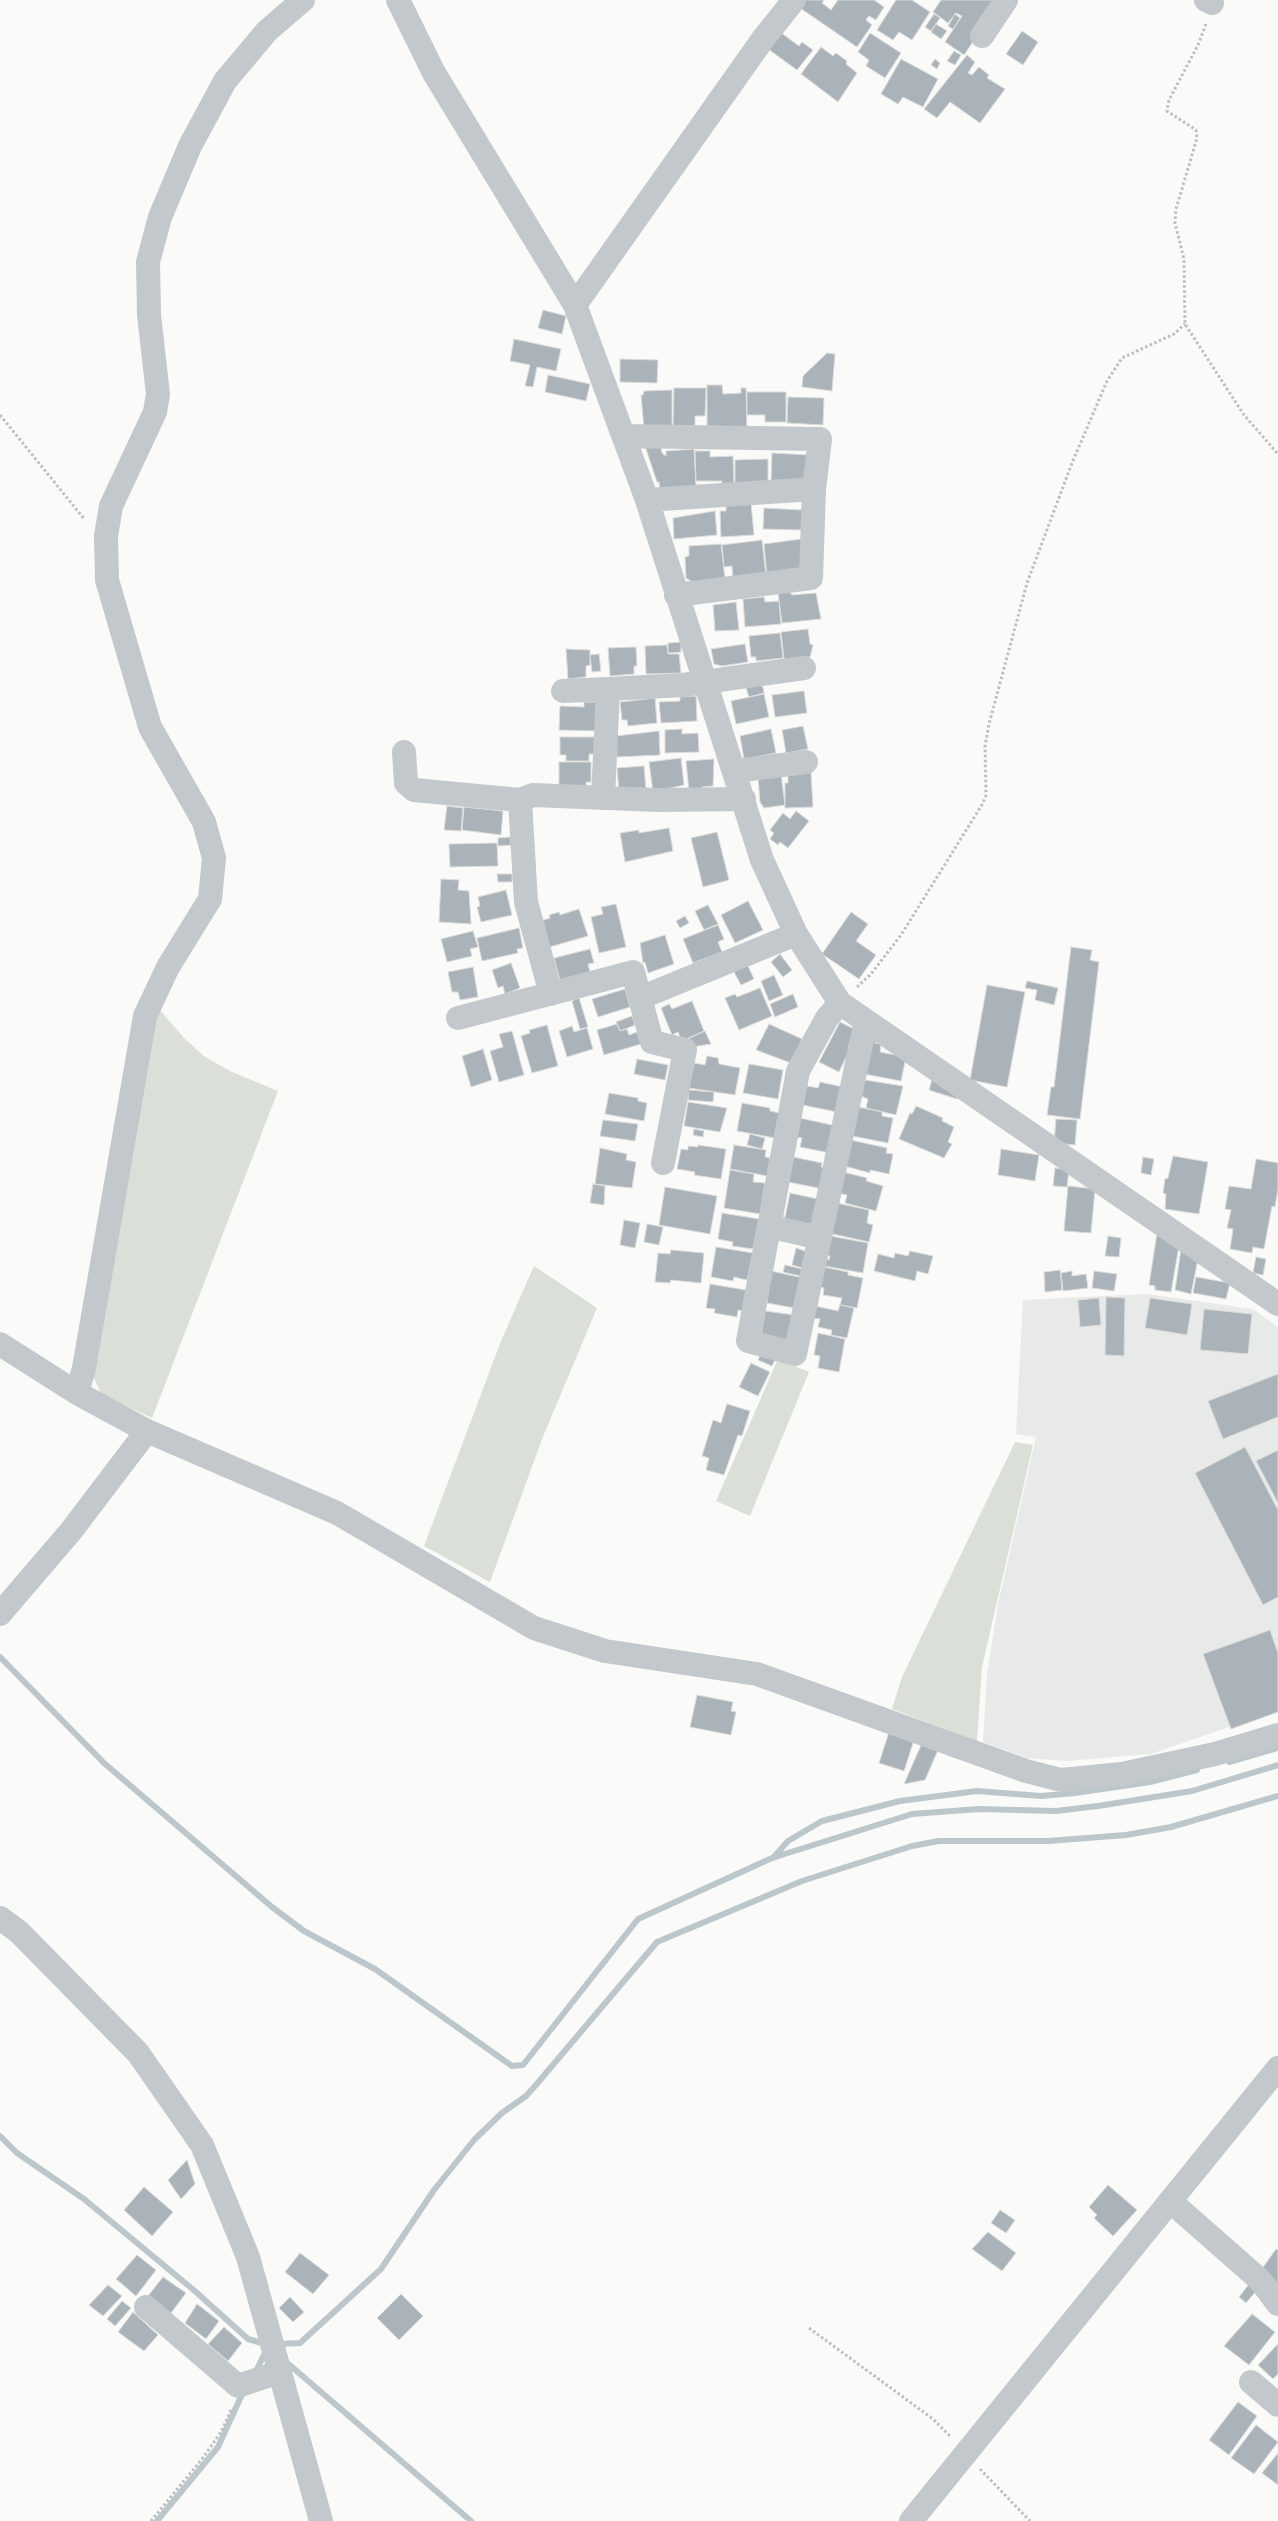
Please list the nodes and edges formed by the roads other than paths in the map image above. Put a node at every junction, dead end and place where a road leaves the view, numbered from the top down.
1 (303, 0) edge
2 (398, 0) edge
3 (794, 0) edge
4 (1006, 0) edge
5 (982, 36) dead end
6 (575, 306) junction
7 (624, 436) junction
8 (814, 489) junction
9 (647, 500) junction
10 (676, 595) junction
11 (804, 668) dead end
12 (704, 682) junction
13 (608, 690) junction
14 (563, 691) dead end
15 (404, 752) dead end
16 (806, 762) dead end
17 (735, 771) junction
18 (603, 798) junction
19 (744, 799) junction
20 (520, 800) junction
21 (796, 934) junction
22 (551, 994) junction
23 (640, 998) junction
24 (840, 1003) junction
25 (458, 1018) dead end
26 (866, 1021) junction
27 (663, 1163) dead end
28 (769, 1226) junction
29 (820, 1238) junction
30 (1278, 1304) edge
31 (0, 1344) edge
32 (77, 1393) junction
33 (147, 1431) junction
34 (0, 1614) edge
35 (1278, 1735) edge
36 (0, 1918) edge
37 (1278, 2068) edge
38 (1170, 2201) junction
39 (1278, 2304) edge
40 (146, 2307) dead end
41 (261, 2375) junction
42 (1251, 2382) dead end
43 (1278, 2406) edge
44 (321, 2521) edge
45 (911, 2521) edge

1 - 32 street
2 - 6 street
3 - 6 street
4 - 5 street
6 - 7 street
7 - 8 street
7 - 9 street
8 - 9 street
8 - 10 street
9 - 10 street
10 - 12 street
11 - 12 street
12 - 13 street
12 - 17 street
13 - 14 street
13 - 18 street
15 - 20 street
16 - 17 street
17 - 19 street
18 - 19 street
18 - 20 street
19 - 21 street
20 - 22 street
21 - 23 street
21 - 24 street
22 - 23 street
22 - 25 street
23 - 27 street
24 - 26 street
24 - 28 street
26 - 29 street
26 - 30 street
28 - 29 street
28 - 29 street
31 - 32 street
32 - 33 street
33 - 34 street
33 - 35 street
36 - 41 street
37 - 38 street
38 - 39 street
38 - 45 street
40 - 41 street
41 - 44 street
42 - 43 street

